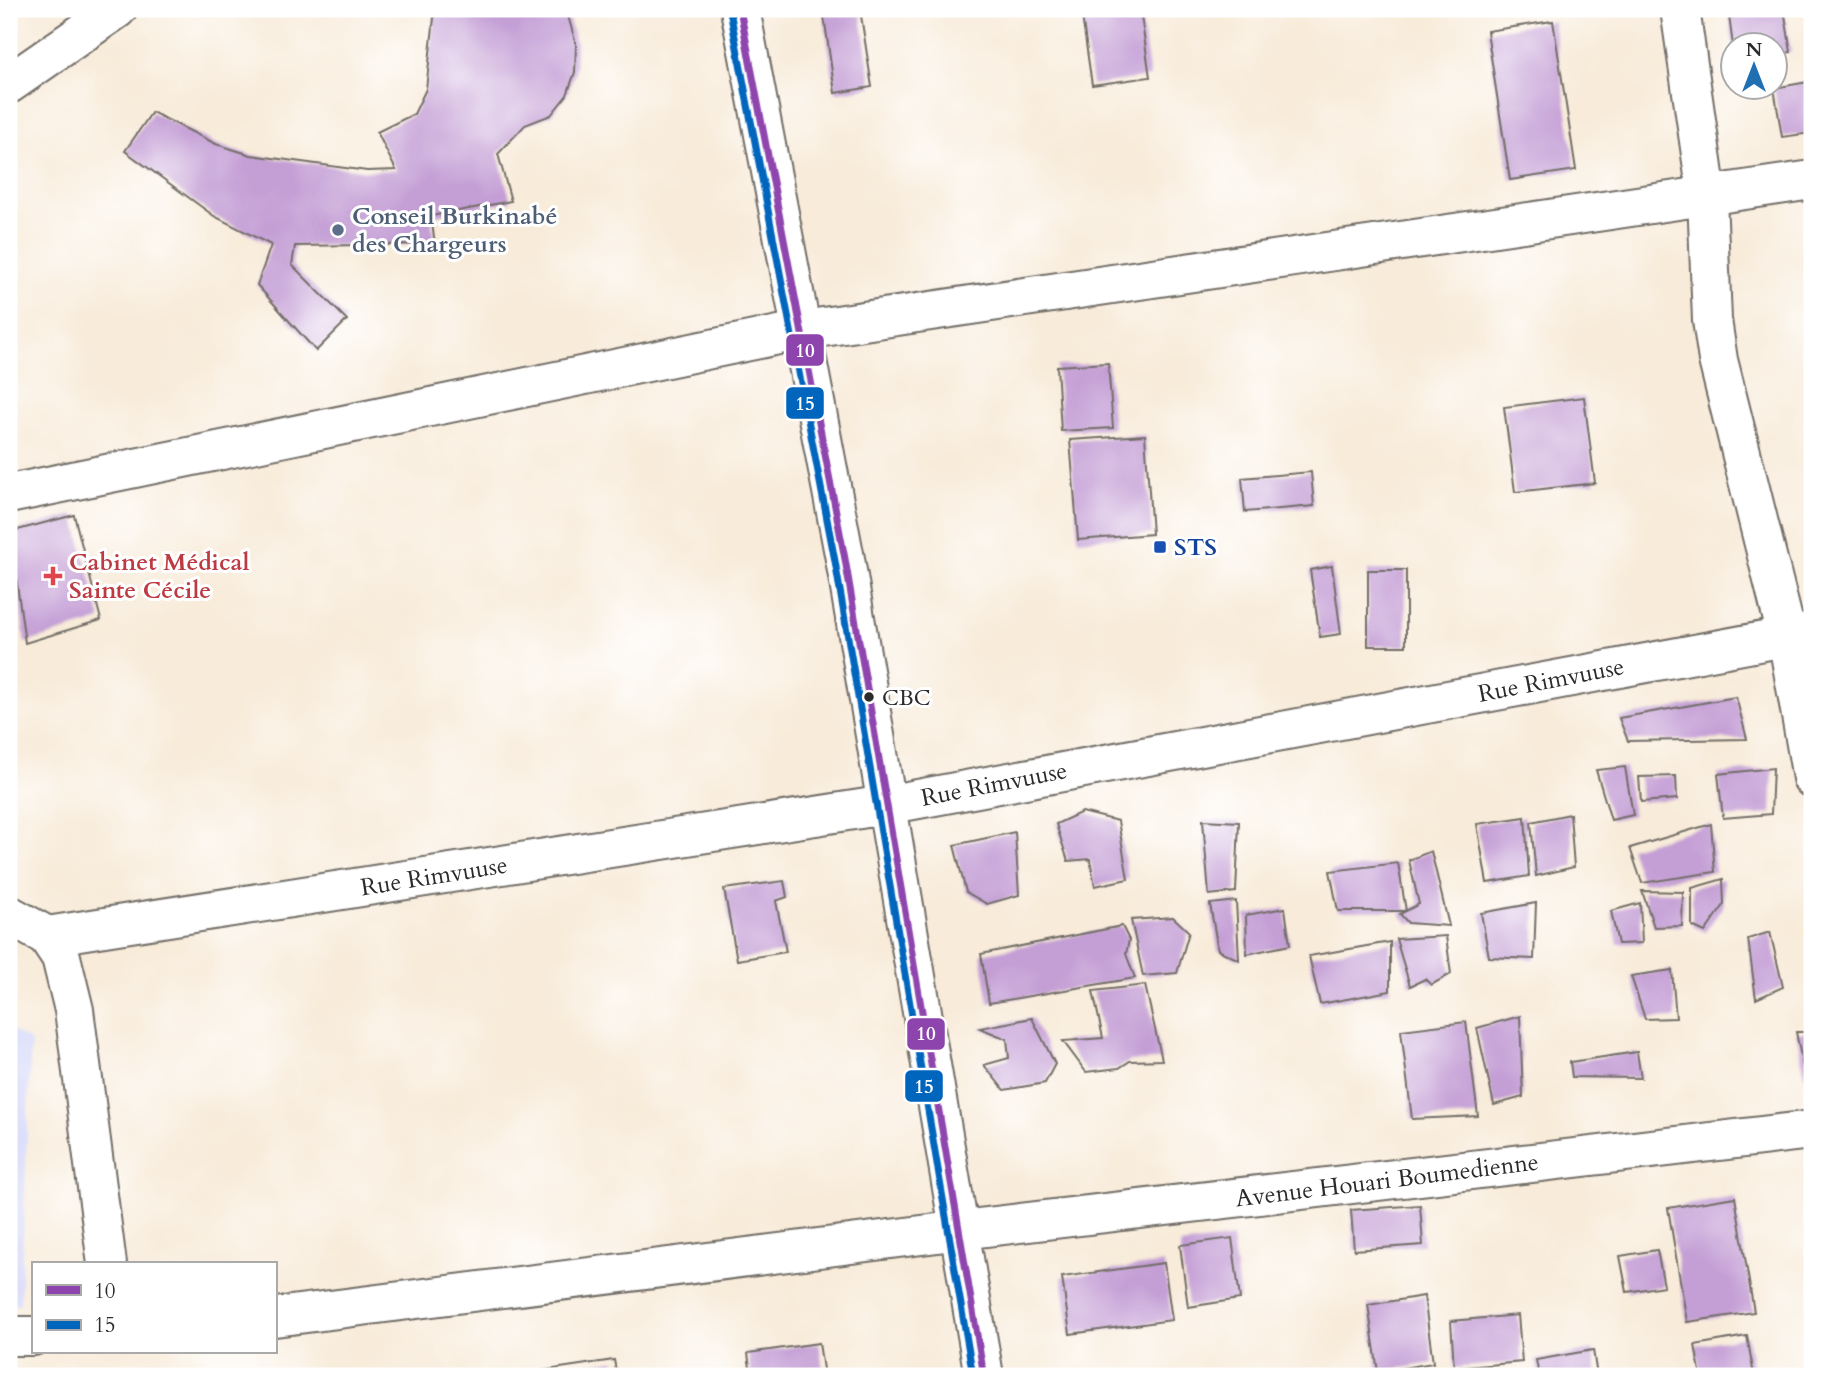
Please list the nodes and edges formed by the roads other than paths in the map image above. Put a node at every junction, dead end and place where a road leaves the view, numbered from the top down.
1 (117, 9) edge
2 (740, 9) edge
3 (1680, 9) edge
4 (9, 84) edge
5 (1812, 180) edge
6 (1707, 196) junction
7 (803, 330) junction
8 (9, 494) edge
9 (1800, 634) edge
10 (1812, 778) edge
11 (886, 805) junction
12 (9, 915) edge
13 (47, 936) junction
14 (1812, 1130) edge
15 (961, 1230) junction
16 (107, 1262) edge
17 (276, 1317) edge
18 (9, 1336) edge
19 (32, 1336) edge
20 (985, 1376) edge

1 - 4 main road
2 - 7 main road
3 - 6 main road
5 - 6 main road
6 - 7 main road
6 - 9 main road
7 - 8 main road
7 - 11 main road
9 - 10 main road
9 - 11 main road, Rue Rimvuuse
11 - 13 main road, Rue Rimvuuse
11 - 15 main road
12 - 13 main road
13 - 16 main road
14 - 15 main road, Avenue Houari Boumedienne
15 - 17 main road, Avenue Houari Boumedienne
15 - 20 main road
18 - 19 main road

